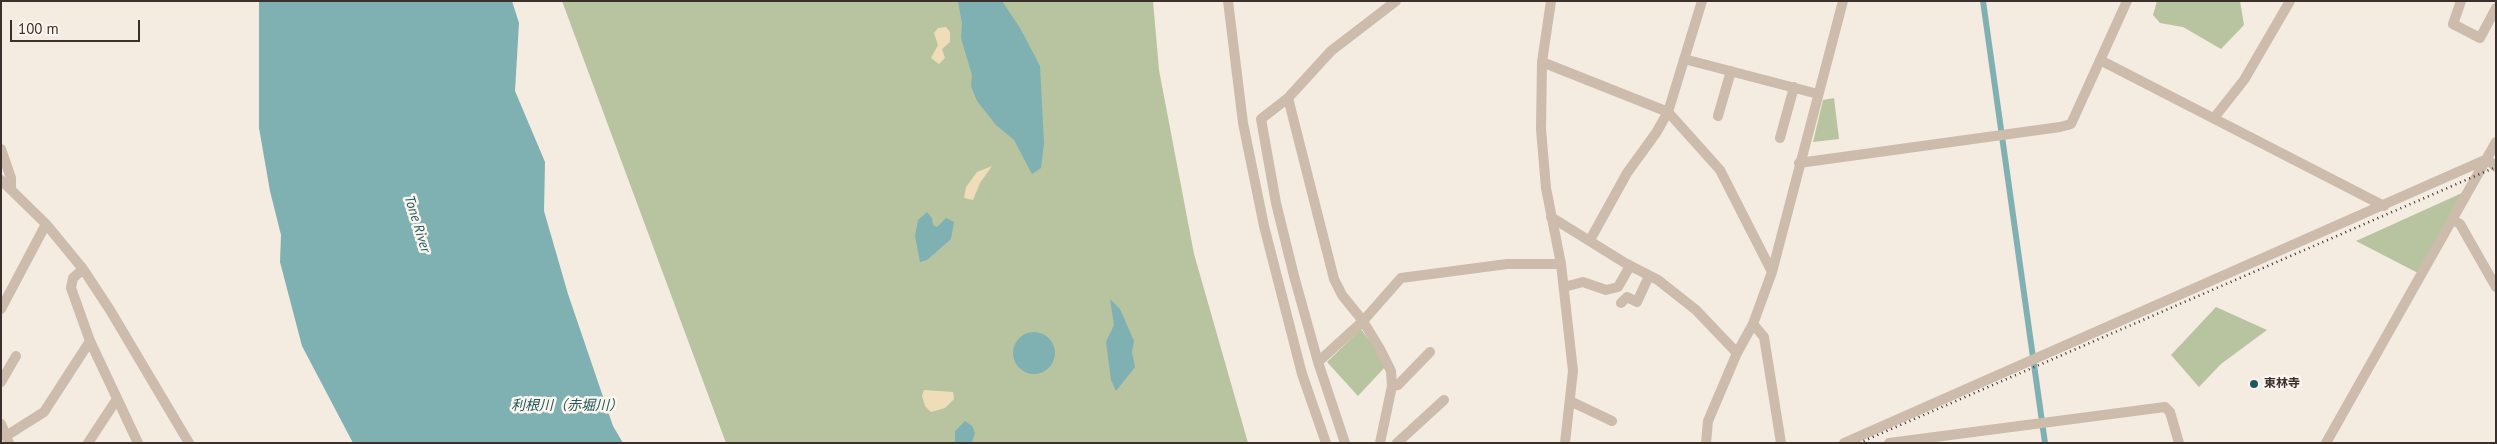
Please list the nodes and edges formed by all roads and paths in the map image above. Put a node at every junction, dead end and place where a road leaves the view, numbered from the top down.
1 (1228, 1) edge
2 (1396, 1) edge
3 (1550, 1) edge
4 (1702, 1) edge
5 (1843, 1) edge
6 (2127, 1) edge
7 (2290, 1) edge
8 (2461, 1) edge
9 (2496, 8) edge
10 (1684, 59) junction
11 (2100, 60) junction
12 (1542, 62) junction
13 (1731, 71) junction
14 (1794, 87) junction
15 (1818, 94) junction
16 (1288, 98) junction
17 (1668, 112) junction
18 (1718, 116) dead end
19 (2214, 118) junction
20 (1780, 138) dead end
21 (2496, 142) edge
22 (1, 149) edge
23 (2487, 159) junction
24 (1800, 163) junction
25 (2496, 167) edge
26 (1, 180) edge
27 (11, 189) junction
28 (2384, 206) junction
29 (1551, 217) junction
30 (2453, 220) junction
31 (46, 224) junction
32 (1590, 240) junction
33 (1561, 264) junction
34 (1630, 266) junction
35 (83, 269) junction
36 (1772, 272) junction
37 (1649, 276) junction
38 (1564, 287) junction
39 (2496, 287) edge
40 (1621, 303) dead end
41 (1, 309) edge
42 (1363, 321) junction
43 (1753, 324) junction
44 (90, 341) junction
45 (1430, 352) dead end
46 (1737, 353) junction
47 (16, 356) dead end
48 (1, 362) edge
49 (1318, 362) junction
50 (4, 378) edge
51 (1392, 386) junction
52 (117, 399) junction
53 (1444, 400) dead end
54 (1570, 401) junction
55 (1612, 421) dead end
56 (1, 424) edge
57 (1878, 429) junction
58 (8, 439) edge
59 (88, 443) edge
60 (138, 443) edge
61 (189, 443) edge
62 (1326, 443) edge
63 (1345, 443) edge
64 (1380, 443) edge
65 (1397, 443) edge
66 (1565, 443) edge
67 (1706, 443) edge
68 (1782, 443) edge
69 (1844, 443) edge
70 (1884, 443) edge
71 (1889, 443) edge
72 (2179, 443) edge
73 (2326, 443) edge

1 - 62 street
2 - 16 street
3 - 12 street
4 - 10 street
5 - 15 street
6 - 11 street
7 - 19 street
8 - 9 street
10 - 13 street
10 - 17 street
11 - 19 street
11 - 24 street
12 - 17 street
12 - 29 street
13 - 14 street
13 - 18 street
14 - 15 street
14 - 20 street
15 - 24 street
16 - 42 street
16 - 49 street
17 - 32 street
17 - 36 street
19 - 28 street
21 - 23 street
22 - 27 street
23 - 25 street
23 - 28 street
23 - 30 street
24 - 36 street
26 - 27 street
27 - 31 street
28 - 57 street
29 - 32 street
29 - 33 street
30 - 39 street
30 - 73 street
31 - 35 street
31 - 41 street
32 - 34 street
33 - 38 street
33 - 42 street
34 - 37 street
34 - 38 street
35 - 44 street
35 - 61 street
36 - 43 street
37 - 40 street
37 - 46 street
38 - 54 street
42 - 49 street
42 - 51 street
43 - 46 street
43 - 68 street
44 - 52 street
44 - 58 street
45 - 51 street
46 - 67 street
47 - 50 street
48 - 50 street
49 - 63 street
51 - 64 street
52 - 59 street
52 - 60 street
53 - 65 street
54 - 55 street
54 - 66 street
56 - 58 street
57 - 69 street
57 - 70 street
71 - 72 street

